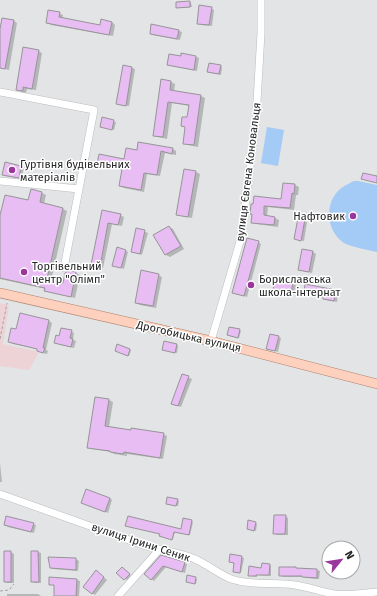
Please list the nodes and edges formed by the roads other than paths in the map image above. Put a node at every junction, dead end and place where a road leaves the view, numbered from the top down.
1 (260, 0) edge
2 (0, 92) edge
3 (0, 181) edge
4 (79, 189) junction
5 (64, 268) dead end
6 (4, 294) edge
7 (211, 341) junction
8 (377, 384) edge
9 (0, 494) edge
10 (158, 550) junction
11 (377, 592) edge
12 (335, 595) edge
13 (118, 596) edge

1 - 7 street, вулиця Євгена Коновальця
2 - 4 street
3 - 4 street
4 - 5 street
6 - 7 main road, Дрогобицька вулиця
7 - 8 main road, Дрогобицька вулиця
9 - 10 street, вулиця Ірини Сеник
10 - 12 street, вулиця Ірини Сеник
10 - 13 street
11 - 12 street, вулиця Ірини Сеник

